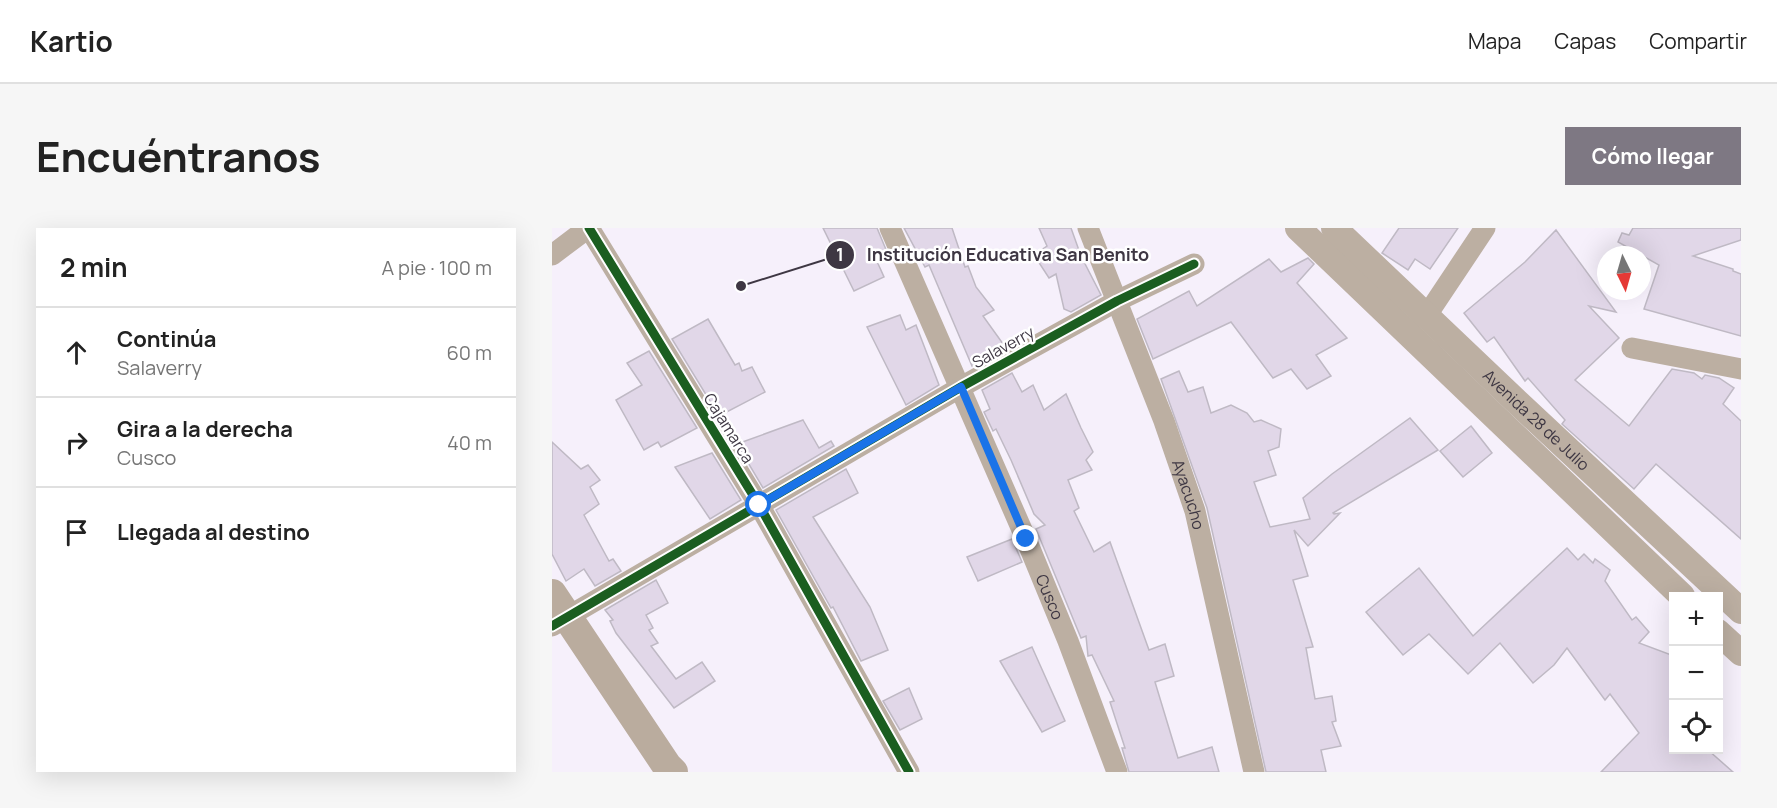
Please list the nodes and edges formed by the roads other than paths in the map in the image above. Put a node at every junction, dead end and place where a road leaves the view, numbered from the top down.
1 (589, 228) edge
2 (890, 228) edge
3 (1088, 228) edge
4 (1298, 228) edge
5 (1334, 228) edge
6 (1485, 228) edge
7 (552, 255) edge
8 (1194, 264) dead end
9 (1117, 301) junction
10 (1427, 315) junction
11 (1632, 348) dead end
12 (1741, 369) edge
13 (961, 387) junction
14 (1517, 402) junction
15 (1500, 422) junction
16 (759, 505) junction
17 (1677, 592) edge
18 (1741, 611) edge
19 (557, 612) edge
20 (1723, 636) edge
21 (1741, 654) edge
22 (673, 772) edge
23 (909, 772) edge
24 (1117, 772) edge
25 (1254, 772) edge

1 - 7 street
1 - 16 street, Cajamarca
2 - 13 street, Cusco
3 - 9 street, Ayacucho
4 - 15 street, Avenida 28 de Julio
5 - 10 street, Avenida 28 de Julio
6 - 10 street
8 - 9 street, Salaverry
9 - 13 street, Salaverry
9 - 25 street, Ayacucho
10 - 14 street, Avenida 28 de Julio
11 - 12 street
13 - 16 street, Salaverry
13 - 24 street, Cusco
14 - 15 street
14 - 18 street, Avenida 28 de Julio
15 - 17 street, Avenida 28 de Julio
16 - 19 street, Salaverry
16 - 23 street, Cajamarca
19 - 22 main road
20 - 21 street

